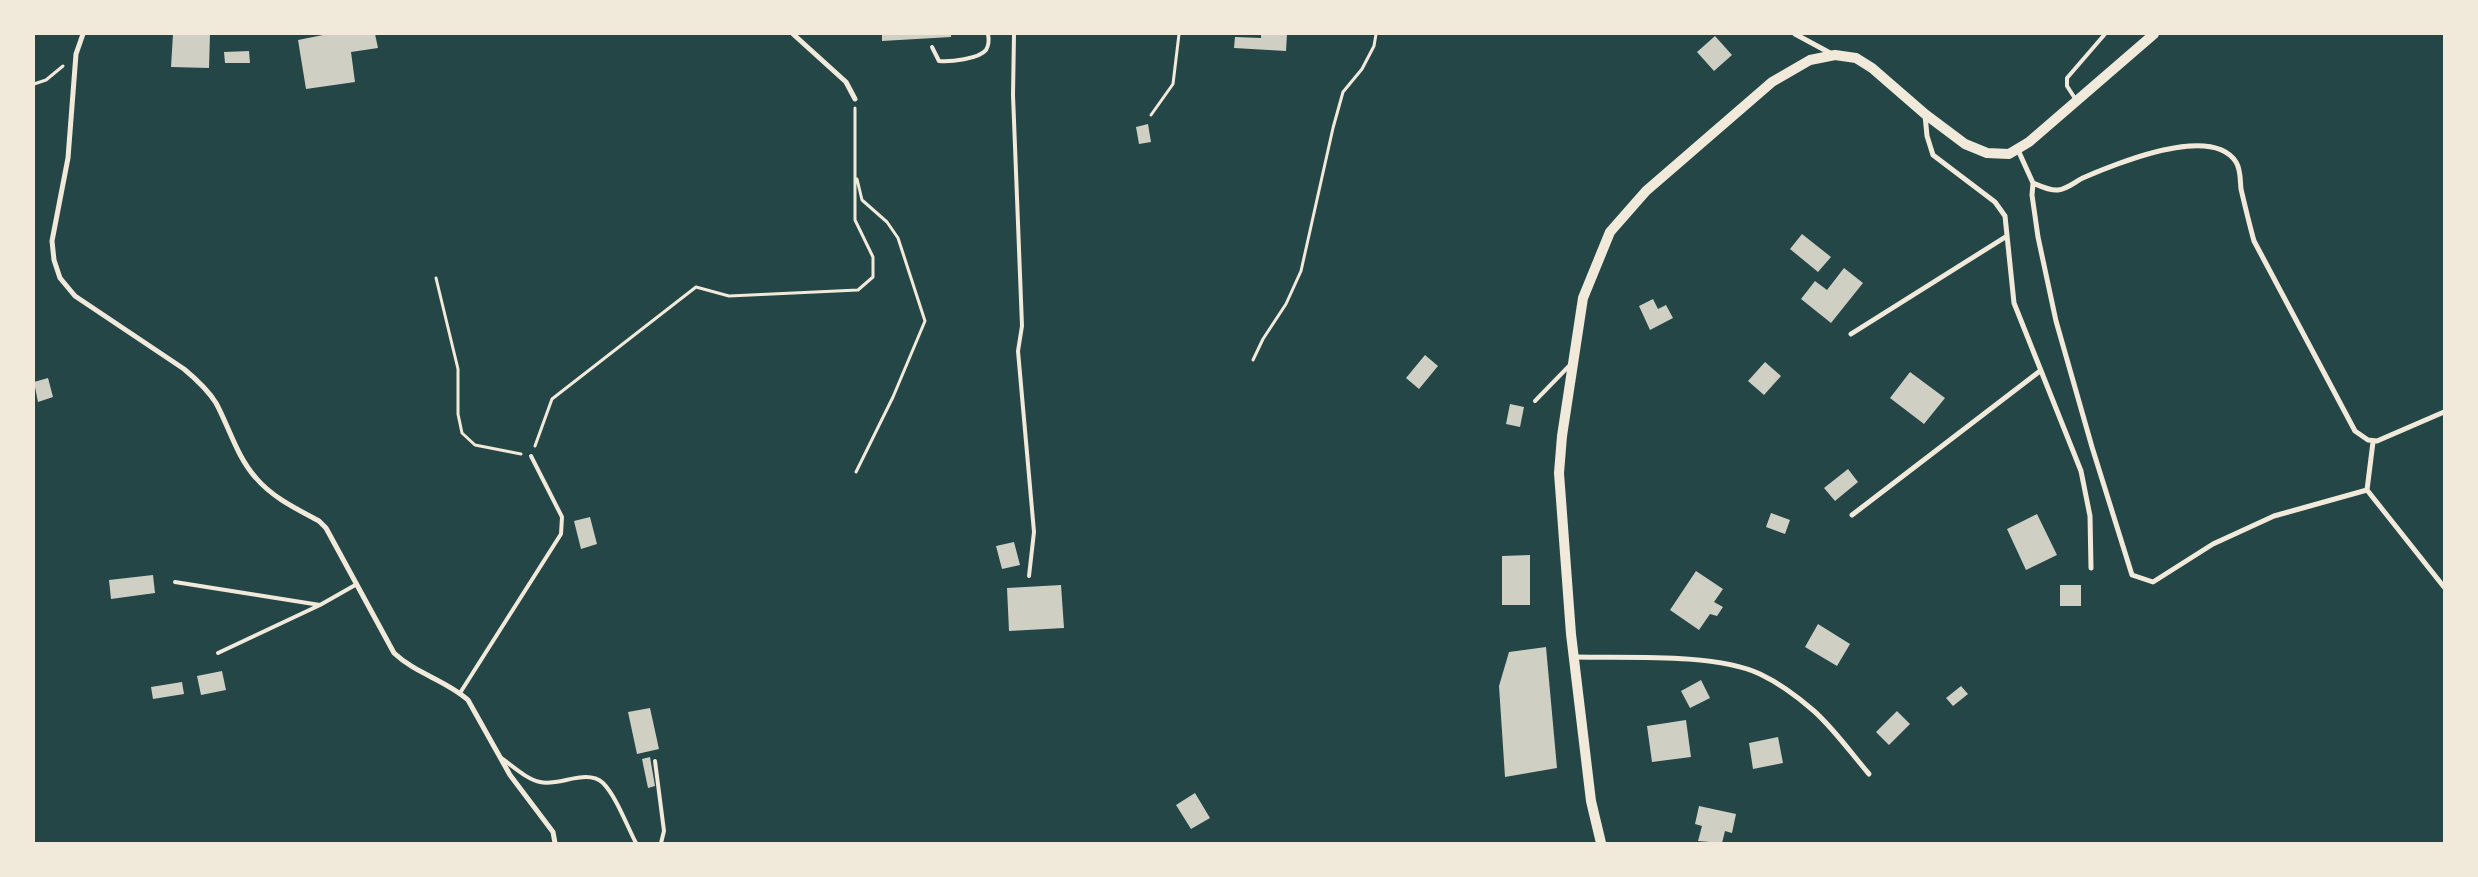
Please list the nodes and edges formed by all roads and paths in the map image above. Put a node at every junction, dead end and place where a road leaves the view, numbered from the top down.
1 (84, 34) edge
2 (793, 34) edge
3 (988, 34) edge
4 (1014, 34) edge
5 (1179, 34) edge
6 (1376, 34) edge
7 (1795, 34) edge
8 (2105, 34) edge
9 (2154, 34) edge
10 (932, 47) dead end
11 (76, 54) junction
12 (1835, 55) junction
13 (34, 84) edge
14 (855, 99) joint
15 (2076, 100) junction
16 (1925, 114) junction
17 (1151, 115) dead end
18 (2018, 150) junction
19 (856, 176) junction
20 (2033, 183) junction
21 (2007, 236) junction
22 (436, 278) dead end
23 (1851, 334) dead end
24 (1253, 360) dead end
25 (1573, 362) junction
26 (2040, 371) junction
27 (1535, 402) dead end
28 (2444, 412) edge
29 (2373, 442) junction
30 (531, 456) junction
31 (856, 472) dead end
32 (2367, 490) junction
33 (1852, 515) dead end
34 (2091, 568) dead end
35 (1029, 576) dead end
36 (175, 582) dead end
37 (357, 584) junction
38 (2444, 586) edge
39 (320, 606) junction
40 (218, 653) dead end
41 (1574, 657) junction
42 (460, 693) junction
43 (499, 756) junction
44 (656, 761) dead end
45 (1869, 774) dead end
46 (555, 843) edge
47 (636, 843) edge
48 (660, 843) edge
49 (1601, 843) edge

1 - 11 street
2 - 14 street
3 - 10 lane
4 - 35 lane
5 - 17 path
6 - 24 path
7 - 12 street
8 - 15 lane
9 - 15 main road
11 - 13 path
11 - 37 street
12 - 16 main road
12 - 25 main road
14 - 19 path
15 - 18 main road
16 - 18 main road
16 - 21 street
18 - 20 street
19 - 30 path
19 - 31 path
20 - 29 street
20 - 32 street
21 - 23 street
21 - 26 street
22 - 30 path
25 - 27 lane
25 - 41 main road
26 - 33 street
26 - 34 street
28 - 29 street
29 - 32 street
30 - 42 lane
32 - 38 street
36 - 39 lane
37 - 39 lane
37 - 42 street
39 - 40 lane
41 - 45 street
41 - 49 main road
42 - 43 street
43 - 46 street
43 - 47 lane
44 - 48 lane

